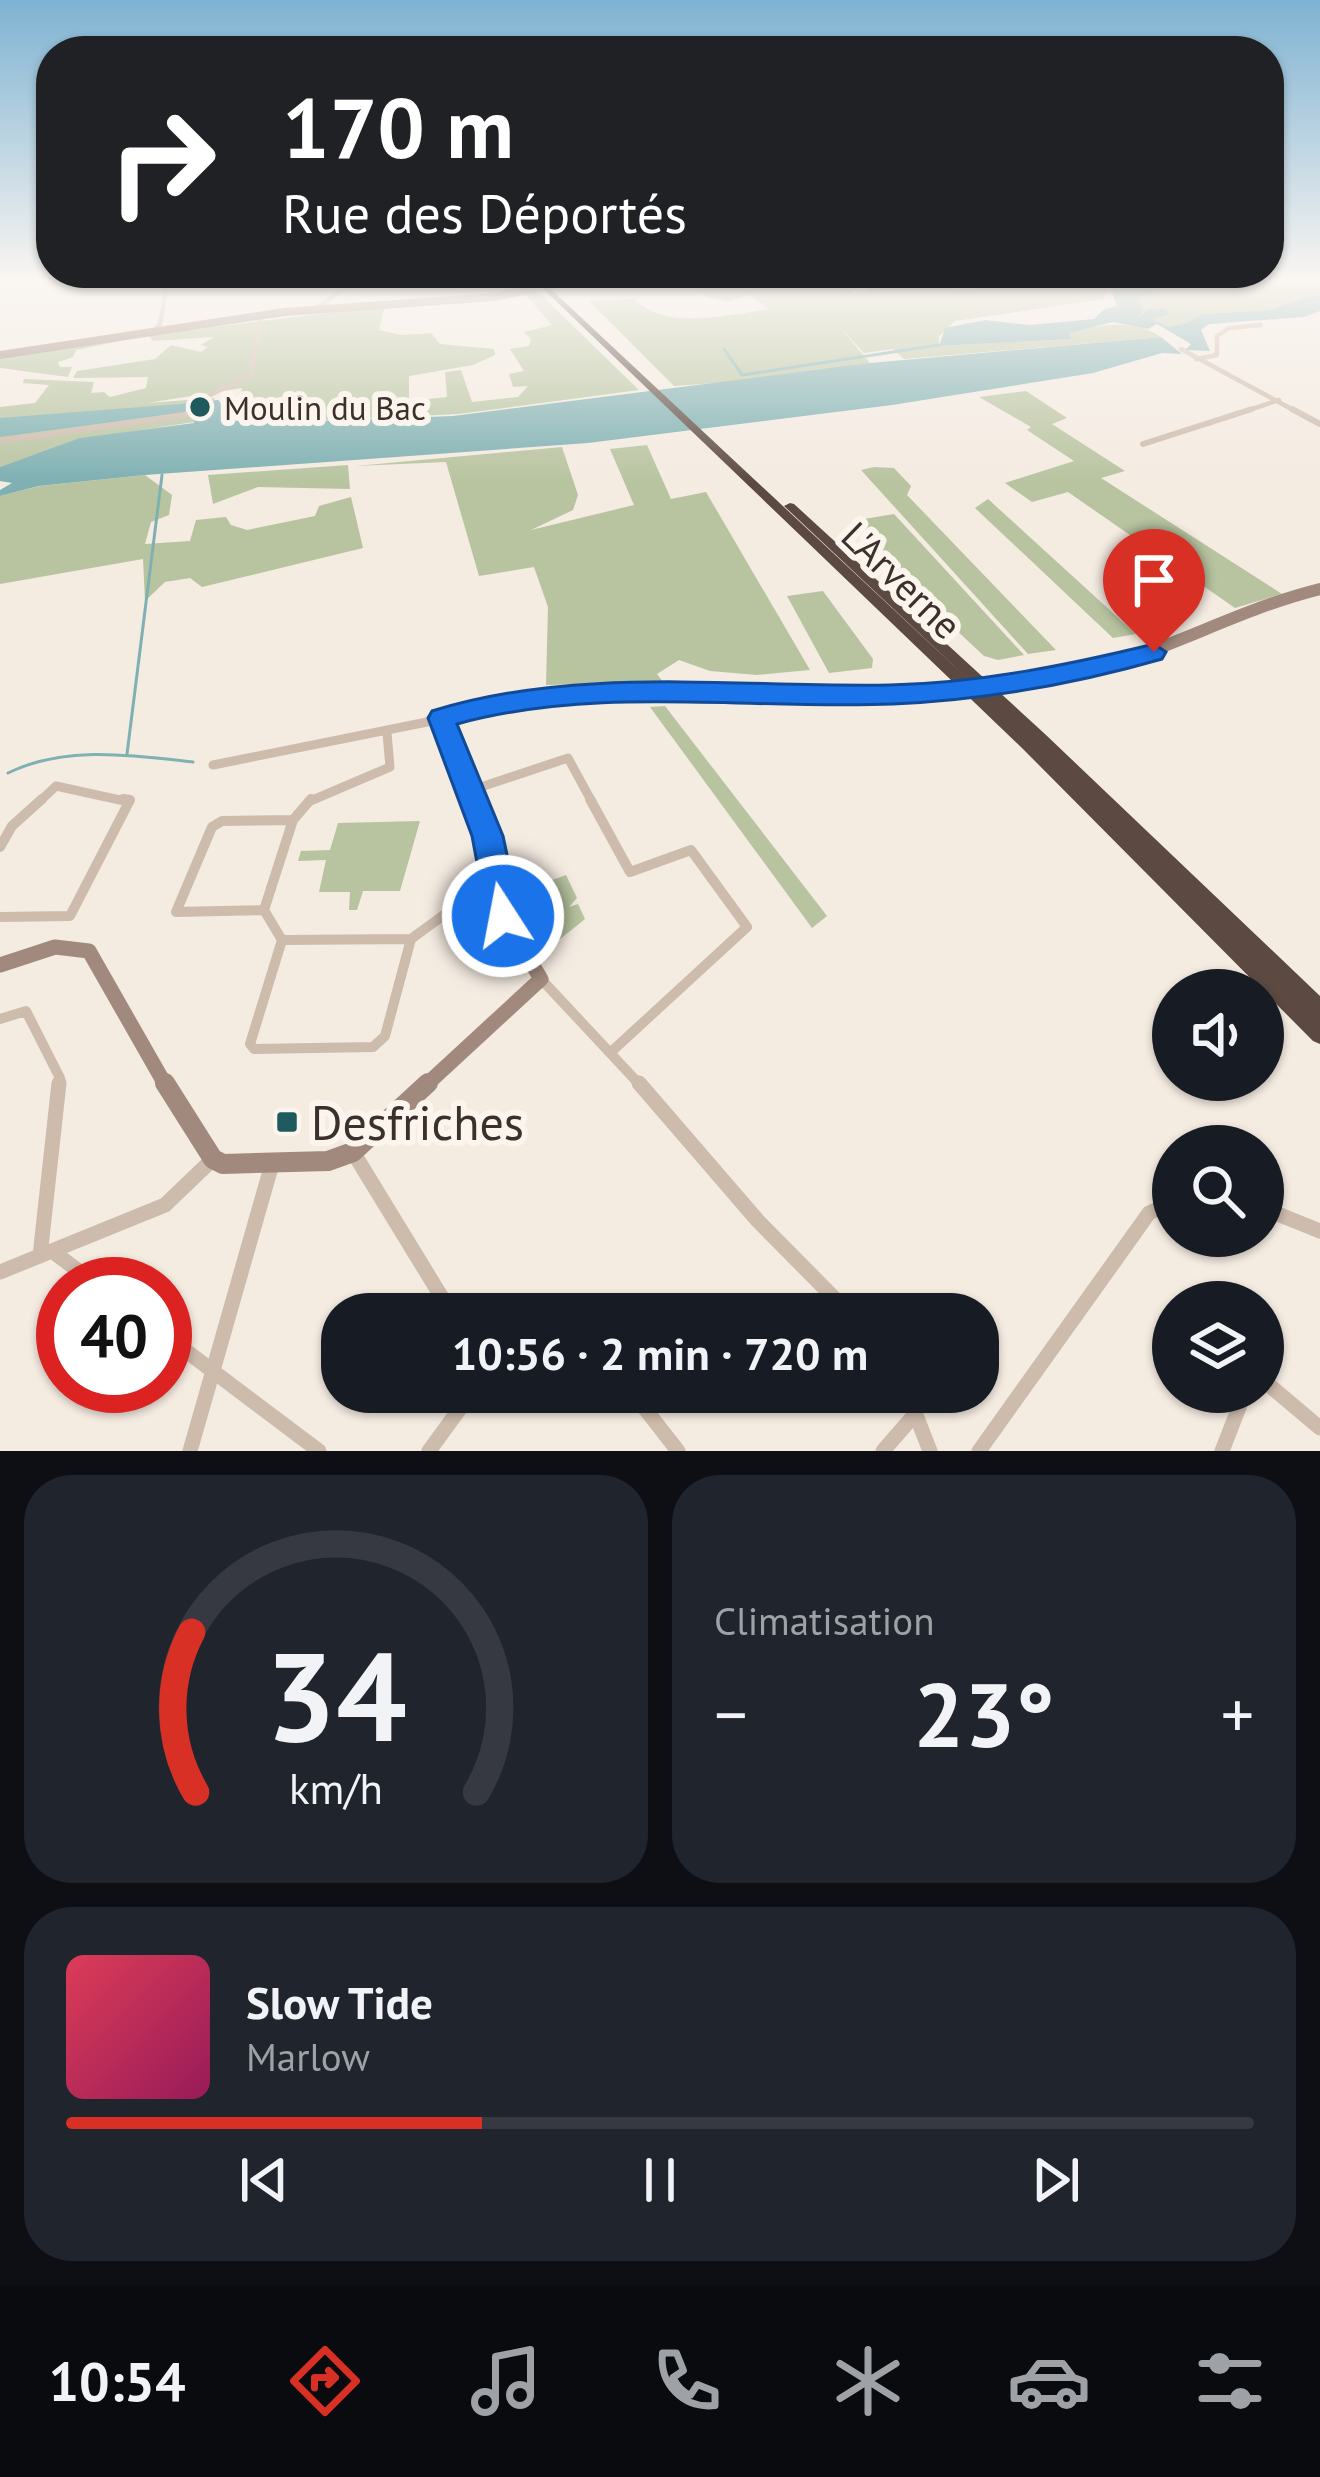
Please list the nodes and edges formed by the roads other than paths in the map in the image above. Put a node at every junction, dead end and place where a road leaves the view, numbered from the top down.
1 (52, 347) edge
2 (255, 347) edge
3 (611, 347) edge
4 (615, 347) edge
5 (1216, 347) edge
6 (1183, 351) dead end
7 (0, 356) edge
8 (1196, 359) junction
9 (649, 381) junction
10 (1279, 400) junction
11 (1320, 424) edge
12 (713, 441) junction
13 (0, 442) edge
14 (1143, 444) dead end
15 (1320, 590) edge
16 (442, 718) junction
17 (387, 733) junction
18 (213, 765) dead end
19 (472, 790) junction
20 (293, 820) junction
21 (0, 847) edge
22 (497, 884) junction
23 (264, 910) junction
24 (0, 917) edge
25 (411, 939) junction
26 (282, 940) junction
27 (0, 965) edge
28 (541, 979) junction
29 (1320, 1010) edge
30 (0, 1019) edge
31 (1320, 1034) edge
32 (611, 1052) junction
33 (353, 1152) junction
34 (213, 1159) junction
35 (272, 1164) junction
36 (1152, 1212) edge
37 (1284, 1216) edge
38 (1320, 1231) edge
39 (46, 1253) junction
40 (52, 1257) edge
41 (0, 1272) edge
42 (439, 1293) edge
43 (829, 1293) edge
44 (192, 1356) edge
45 (212, 1371) junction
46 (1284, 1398) edge
47 (457, 1413) edge
48 (648, 1413) edge
49 (916, 1413) joint
50 (1237, 1413) edge
51 (1320, 1428) edge
52 (190, 1451) edge
53 (319, 1451) edge
54 (429, 1451) edge
55 (678, 1451) edge
56 (883, 1451) edge
57 (930, 1451) edge
58 (979, 1451) edge
59 (1222, 1451) edge

1 - 7 street
2 - 13 street
3 - 9 highway, L'Arverne
4 - 9 highway, L'Arverne
5 - 8 street
6 - 8 street
8 - 10 street
9 - 12 highway, L'Arverne
10 - 11 street
10 - 14 street
12 - 29 highway, L'Arverne
12 - 31 highway, L'Arverne
15 - 16 street
16 - 17 street
16 - 19 street
17 - 18 street
17 - 20 street
19 - 22 street
19 - 32 street
20 - 23 street
20 - 23 street
21 - 24 street
22 - 25 street
22 - 28 street
23 - 26 street
25 - 26 street
25 - 26 street
27 - 34 street
28 - 32 street
28 - 33 street
30 - 39 street
32 - 43 street
33 - 35 street
33 - 42 street
34 - 35 street
34 - 39 street
35 - 45 street
36 - 58 street
37 - 38 street
39 - 40 street
39 - 41 street
44 - 45 street
45 - 52 street
45 - 53 street
46 - 51 street
47 - 54 street
48 - 55 street
49 - 56 street
49 - 57 street
50 - 59 street

